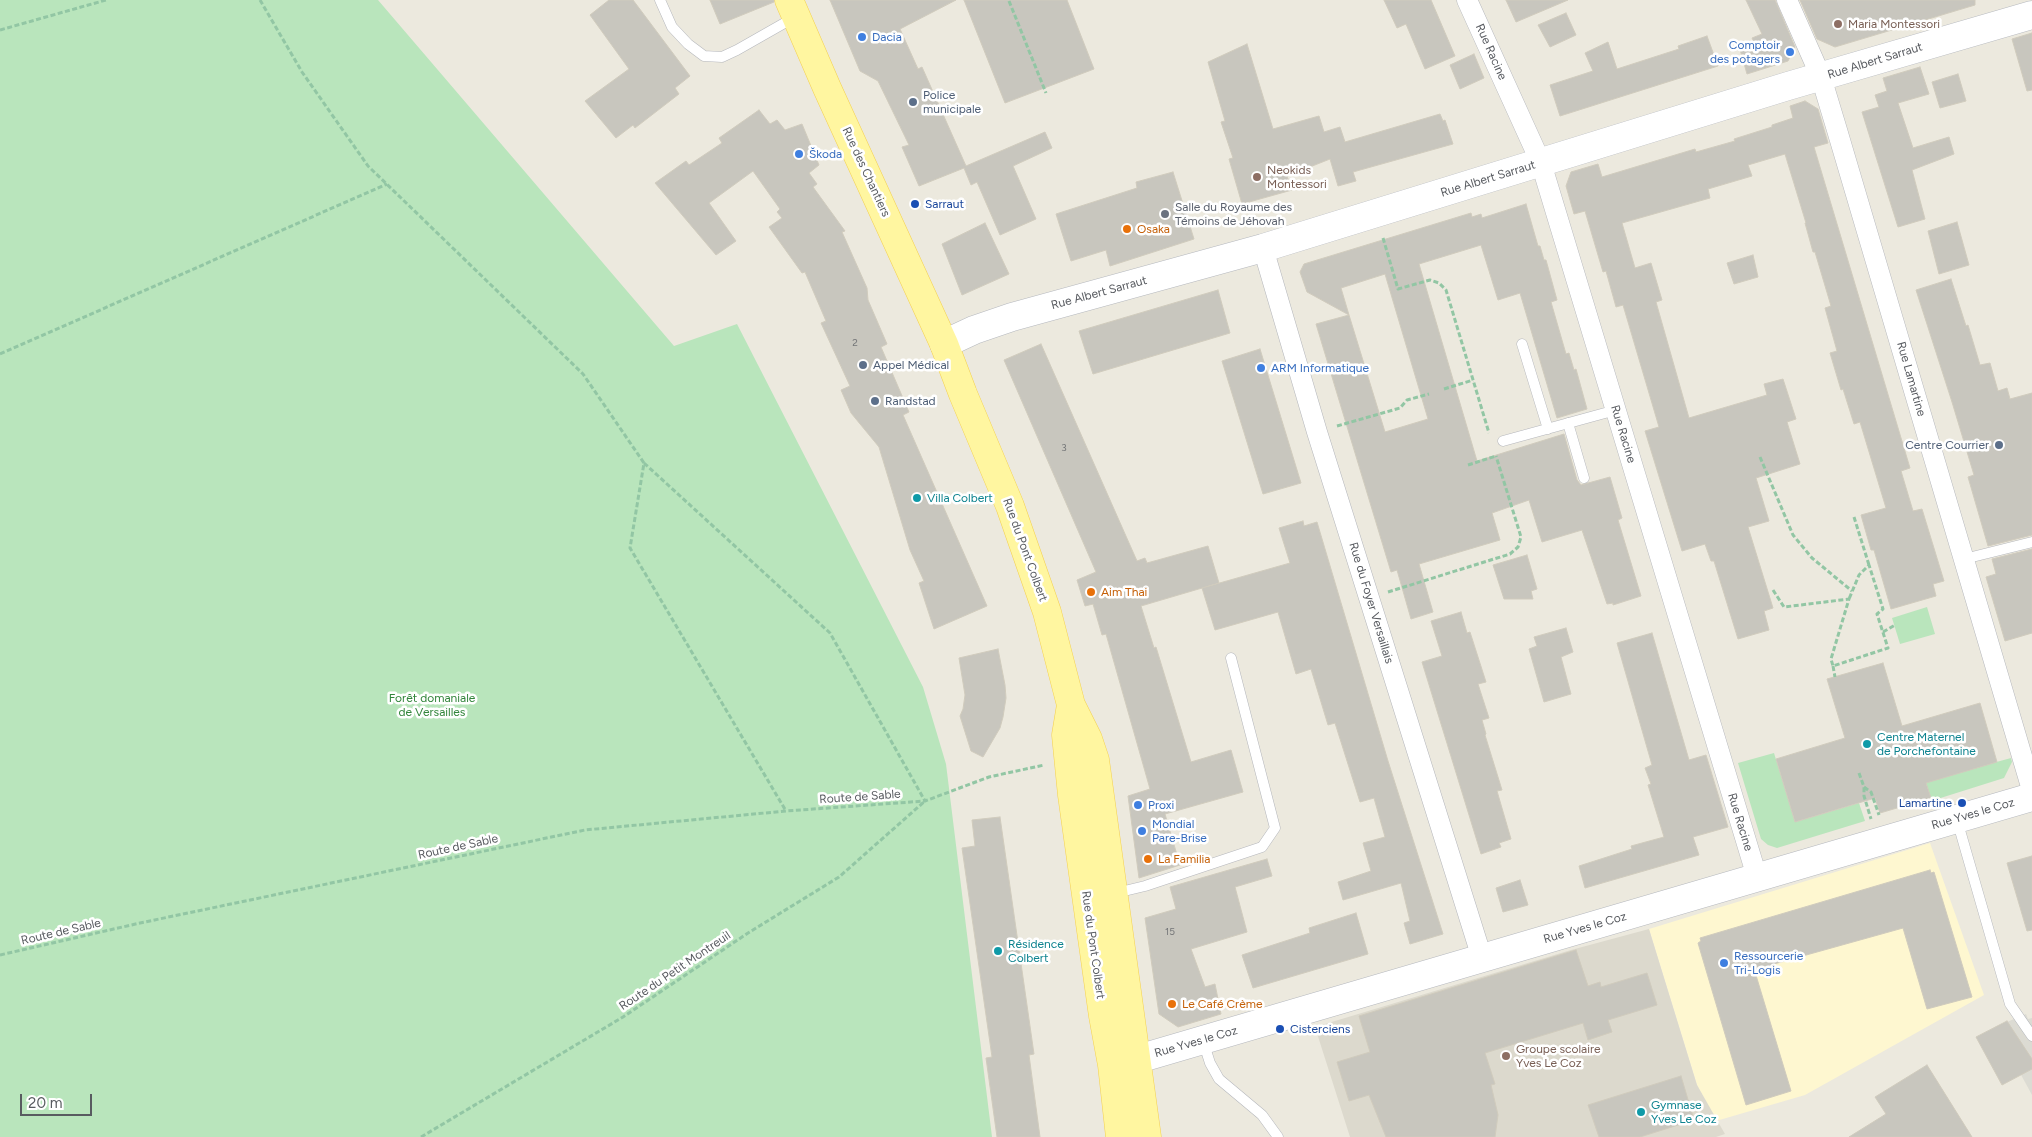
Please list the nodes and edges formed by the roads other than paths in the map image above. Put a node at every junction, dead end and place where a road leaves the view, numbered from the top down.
1 (660, 0) edge
2 (1468, 0) edge
3 (1787, 0) edge
4 (793, 8) edge
5 (2032, 14) edge
6 (1821, 77) junction
7 (1541, 163) junction
8 (1263, 248) junction
9 (944, 344) junction
10 (1522, 344) dead end
11 (1616, 410) junction
12 (1568, 423) junction
13 (1548, 429) junction
14 (1503, 441) dead end
15 (1584, 478) dead end
16 (2032, 542) edge
17 (1964, 559) junction
18 (1231, 658) dead end
19 (1071, 705) junction
20 (2032, 790) edge
21 (2032, 797) edge
22 (1957, 819) junction
23 (1757, 877) junction
24 (1115, 894) junction
25 (1482, 958) junction
26 (2032, 1036) edge
27 (1203, 1040) junction
28 (1125, 1062) junction
29 (1120, 1137) edge
30 (1148, 1137) edge
31 (1278, 1137) edge

1 - 4 lane
2 - 7 street, Rue Racine
3 - 6 street, Rue Lamartine
4 - 9 main road, Rue des Chantiers
5 - 6 main road, Rue Albert Sarraut
6 - 7 main road, Rue Albert Sarraut
6 - 17 street, Rue Lamartine
7 - 8 main road, Rue Albert Sarraut
7 - 11 street, Rue Racine
8 - 9 main road, Rue Albert Sarraut
8 - 25 street, Rue du Foyer Versaillais
9 - 19 main road, Rue du Pont Colbert
10 - 13 lane
11 - 12 lane
11 - 23 street, Rue Racine
12 - 13 lane
12 - 15 lane
13 - 14 lane
16 - 17 lane
17 - 20 street, Rue Lamartine
18 - 24 lane
19 - 24 main road, Rue du Pont Colbert
19 - 28 main road, Rue du Pont Colbert
21 - 22 main road, Rue Yves le Coz
22 - 23 main road, Rue Yves le Coz
22 - 26 lane
23 - 25 main road, Rue Yves le Coz
24 - 28 main road, Rue du Pont Colbert
25 - 27 main road, Rue Yves le Coz
27 - 28 main road, Rue Yves le Coz
27 - 31 lane
28 - 29 main road, Rue du Pont Colbert
28 - 30 main road, Rue du Pont Colbert

